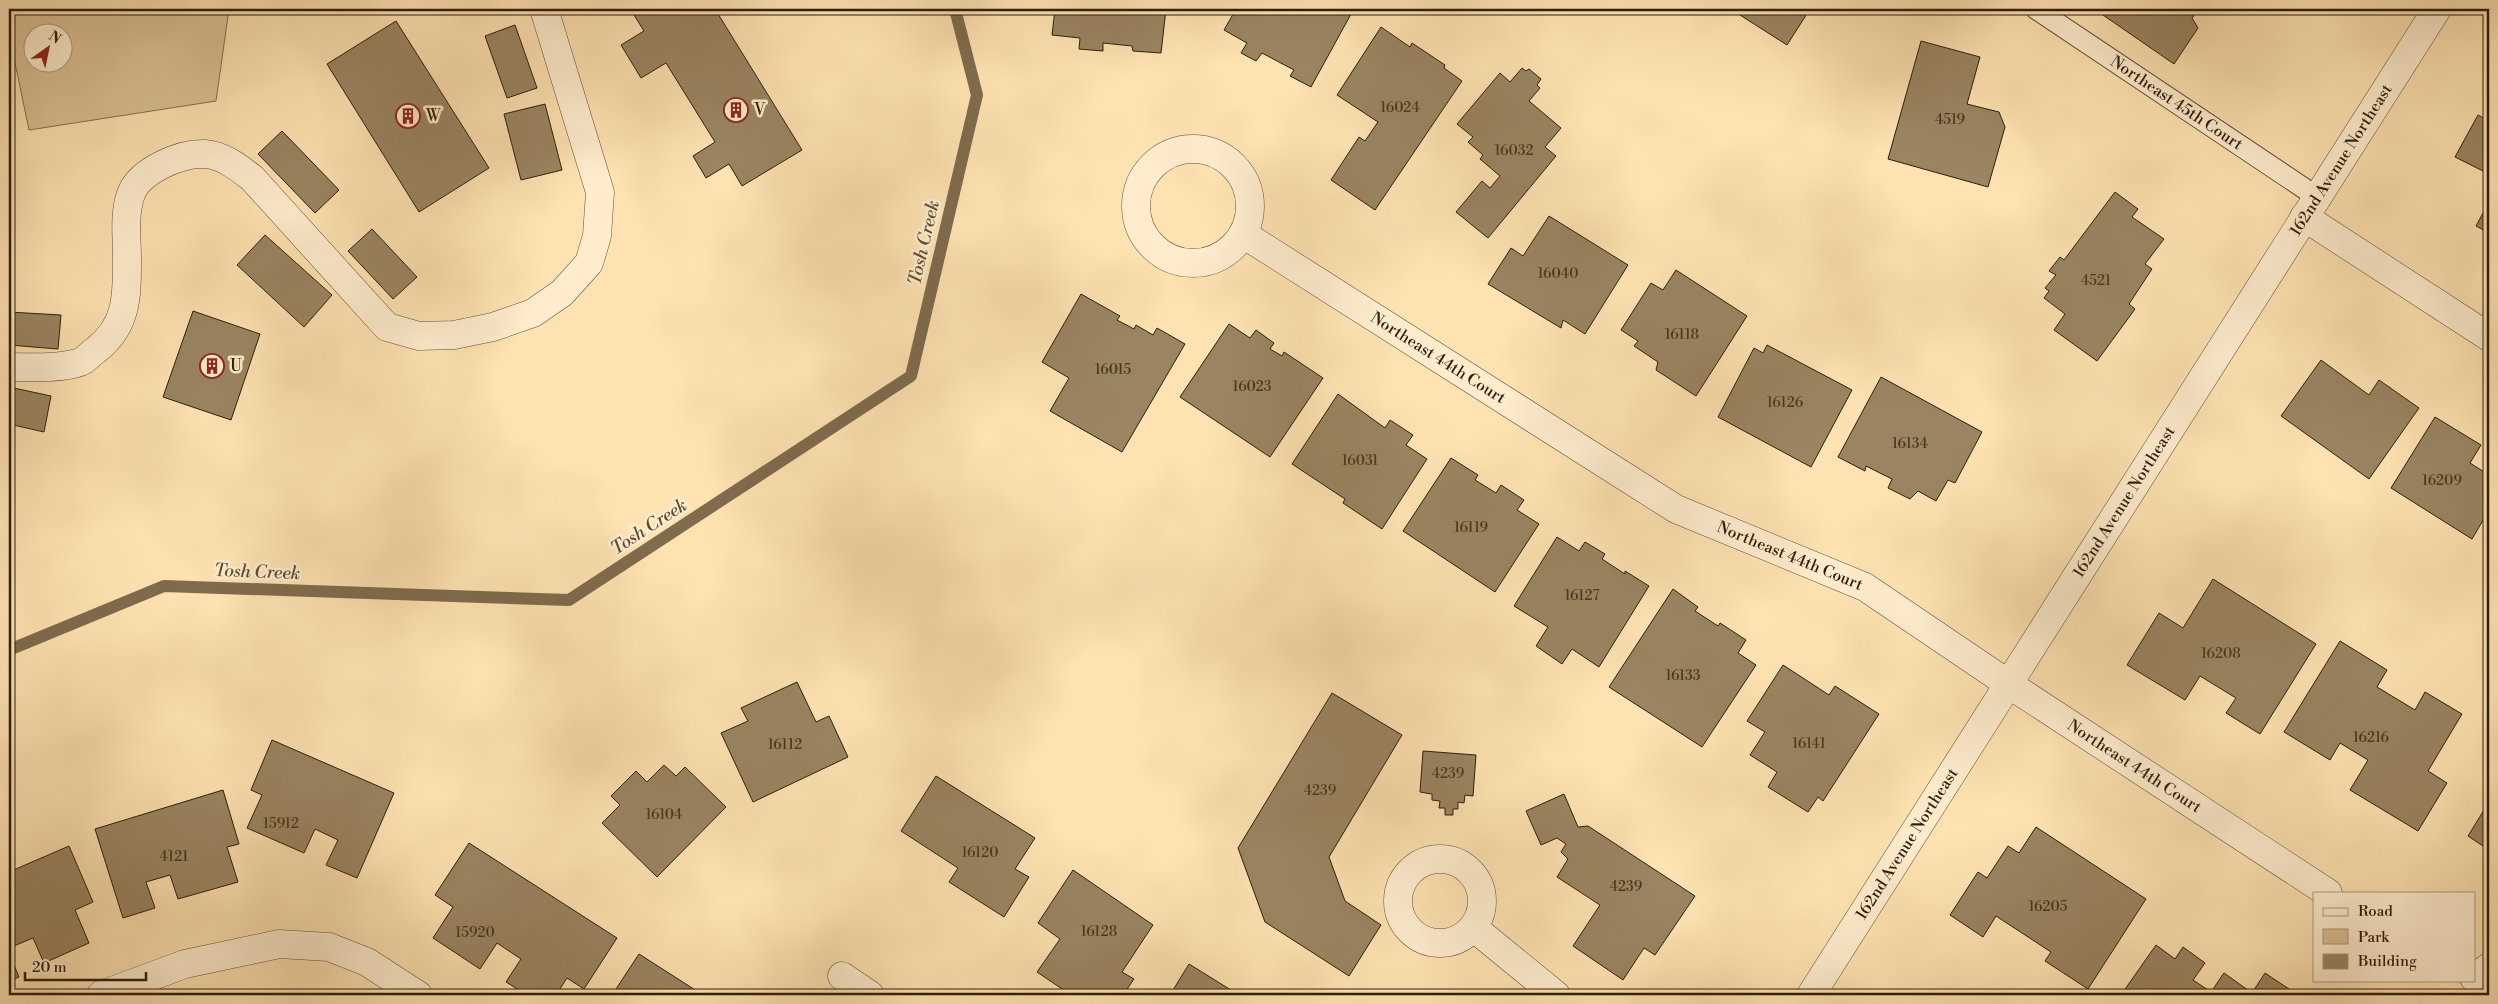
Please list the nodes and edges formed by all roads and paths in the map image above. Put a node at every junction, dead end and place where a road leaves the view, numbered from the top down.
1 (544, 9) edge
2 (2036, 9) edge
3 (2437, 9) edge
4 (2311, 207) junction
5 (1243, 234) junction
6 (2489, 337) edge
7 (9, 367) edge
8 (2010, 685) junction
9 (2326, 892) edge
10 (1474, 928) dead end
11 (2489, 967) edge
12 (842, 976) dead end
13 (2476, 978) edge
14 (101, 995) edge
15 (418, 995) edge
16 (870, 995) edge
17 (1556, 995) edge
18 (1812, 995) edge

1 - 7 street
2 - 4 lane, Northeast 45th Court
3 - 4 street, 162nd Avenue Northeast
4 - 6 street, Northeast 45th Court
4 - 8 street, 162nd Avenue Northeast
5 - 5 street
5 - 8 street, Northeast 44th Court
8 - 9 street, Northeast 44th Court
8 - 18 street, 162nd Avenue Northeast
10 - 17 street
11 - 13 street
12 - 16 street
14 - 15 street

